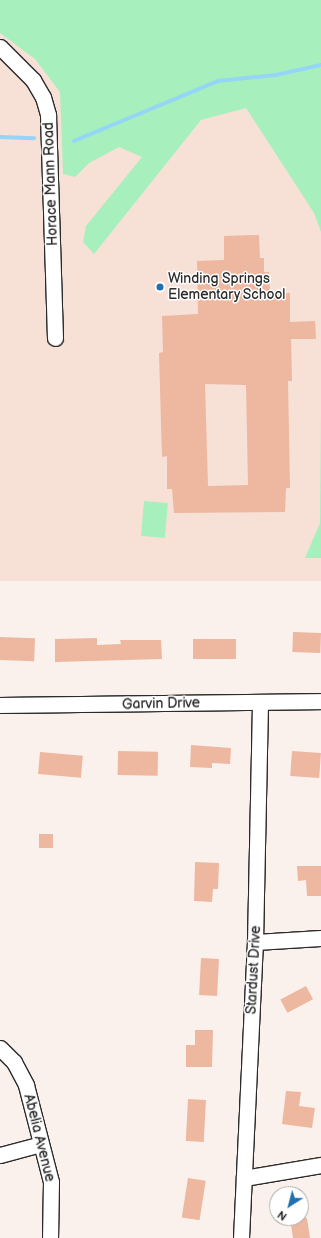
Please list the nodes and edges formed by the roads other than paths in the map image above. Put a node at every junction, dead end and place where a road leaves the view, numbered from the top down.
1 (0, 47) edge
2 (55, 338) dead end
3 (321, 701) edge
4 (260, 702) junction
5 (0, 705) edge
6 (321, 938) edge
7 (255, 942) junction
8 (0, 1048) edge
9 (41, 1144) junction
10 (0, 1155) edge
11 (321, 1165) edge
12 (244, 1178) junction
13 (50, 1238) edge
14 (241, 1238) edge

1 - 2 street, Horace Mann Road
3 - 4 street, Garvin Drive
4 - 5 street, Garvin Drive
4 - 7 street, Stardust Drive
6 - 7 street
7 - 12 street, Stardust Drive
8 - 9 street, Abelia Avenue
9 - 10 street
9 - 13 street, Abelia Avenue
11 - 12 street
12 - 14 street, Stardust Drive

